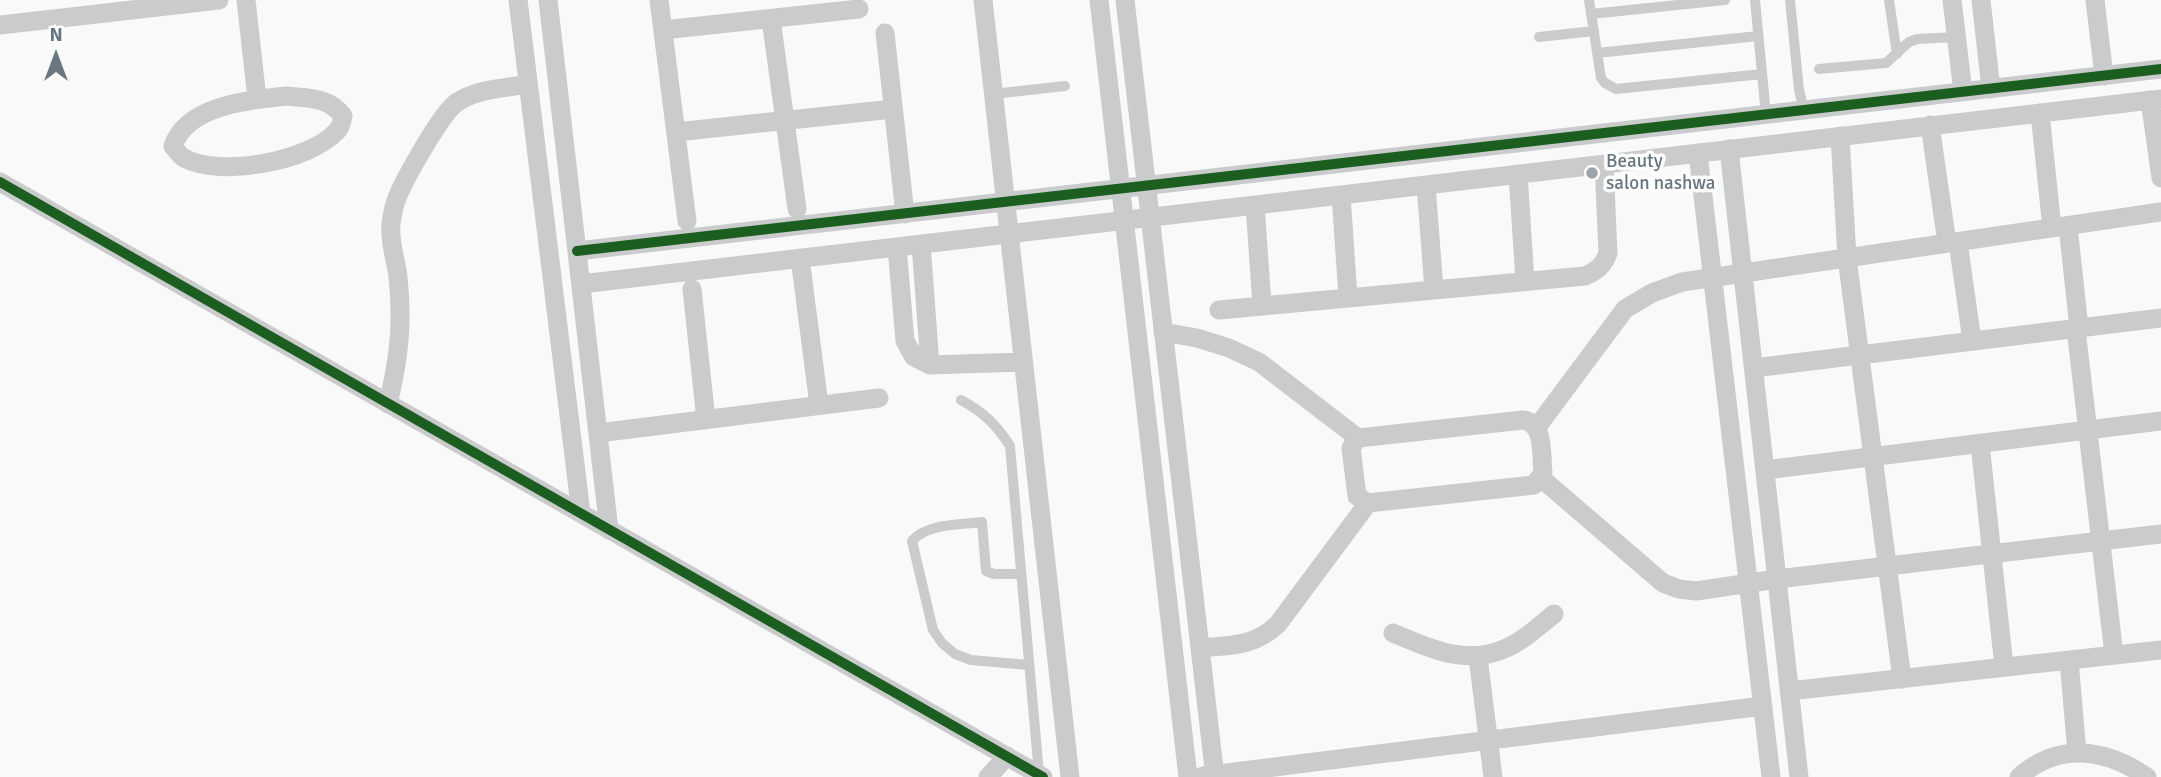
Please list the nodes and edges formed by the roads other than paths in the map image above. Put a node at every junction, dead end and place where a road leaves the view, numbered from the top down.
1 (219, 0) edge
2 (246, 0) edge
3 (518, 0) edge
4 (548, 0) edge
5 (659, 0) edge
6 (983, 0) edge
7 (1099, 0) edge
8 (1125, 0) edge
9 (1589, 0) edge
10 (1725, 0) edge
11 (1755, 0) edge
12 (1790, 0) edge
13 (1889, 0) edge
14 (1952, 0) edge
15 (1981, 0) edge
16 (2095, 0) edge
17 (859, 9) dead end
18 (1591, 14) junction
19 (771, 19) junction
20 (0, 25) edge
21 (663, 30) junction
22 (1594, 32) junction
23 (885, 33) dead end
24 (1758, 36) junction
25 (1539, 37) dead end
26 (1956, 37) junction
27 (1597, 53) junction
28 (1897, 54) junction
29 (1819, 69) dead end
30 (2161, 69) edge
31 (1762, 74) junction
32 (2104, 76) junction
33 (528, 84) junction
34 (1065, 86) dead end
35 (1991, 89) junction
36 (1963, 92) junction
37 (993, 94) junction
38 (257, 99) junction
39 (2156, 99) edge
40 (893, 109) junction
41 (1804, 110) junction
42 (2040, 113) junction
43 (1766, 115) junction
44 (785, 121) junction
45 (1930, 125) junction
46 (676, 132) junction
47 (1840, 136) junction
48 (1810, 140) junction
49 (1467, 149) junction
50 (1729, 149) junction
51 (1698, 153) junction
52 (1604, 164) junction
53 (1518, 174) junction
54 (568, 175) junction
55 (539, 177) junction
56 (2161, 178) edge
57 (1472, 179) junction
58 (0, 182) edge
59 (1426, 185) junction
60 (1147, 186) junction
61 (1121, 189) junction
62 (1341, 195) junction
63 (1005, 202) junction
64 (1255, 205) junction
65 (796, 209) dead end
66 (2161, 212) edge
67 (905, 214) junction
68 (1150, 217) junction
69 (1125, 220) junction
70 (687, 221) dead end
71 (2060, 227) junction
72 (1009, 234) junction
73 (1953, 242) junction
74 (921, 244) junction
75 (897, 247) junction
76 (577, 251) junction
77 (800, 258) junction
78 (1847, 258) junction
79 (1743, 273) junction
80 (1713, 277) junction
81 (1525, 281) junction
82 (581, 284) junction
83 (692, 289) dead end
84 (1434, 290) junction
85 (1348, 298) junction
86 (1262, 305) junction
87 (1219, 310) dead end
88 (2161, 318) edge
89 (2078, 328) junction
90 (1163, 332) junction
91 (1972, 341) junction
92 (1860, 355) junction
93 (1023, 362) junction
94 (930, 365) junction
95 (1754, 368) junction
96 (879, 398) dead end
97 (961, 400) dead end
98 (388, 404) junction
99 (819, 405) junction
100 (706, 419) junction
101 (2161, 422) edge
102 (1537, 426) junction
103 (2088, 430) junction
104 (598, 433) junction
105 (1358, 438) junction
106 (1980, 444) junction
107 (1873, 456) junction
108 (1765, 470) junction
109 (1541, 478) junction
110 (1368, 503) junction
111 (1769, 508) junction
112 (1740, 510) junction
113 (580, 513) junction
114 (1185, 522) junction
115 (1159, 526) junction
116 (609, 530) junction
117 (2161, 534) edge
118 (2101, 541) junction
119 (1992, 554) junction
120 (1887, 566) junction
121 (1021, 574) junction
122 (1777, 579) junction
123 (1748, 583) junction
124 (1554, 614) dead end
125 (1393, 633) dead end
126 (1200, 648) junction
127 (2161, 650) edge
128 (2114, 655) junction
129 (1478, 657) junction
130 (2069, 660) junction
131 (1029, 664) junction
132 (2004, 667) junction
133 (1902, 678) junction
134 (1789, 691) junction
135 (1763, 706) junction
136 (1489, 740) junction
137 (2077, 753) junction
138 (1007, 756) junction
139 (1041, 776) edge
140 (1209, 776) edge
141 (988, 777) edge
142 (1070, 777) edge
143 (1188, 777) edge
144 (1493, 777) edge
145 (1771, 777) edge
146 (1799, 777) edge
147 (2019, 777) edge
148 (2147, 777) edge

1 - 20 street
2 - 38 street
3 - 33 street
4 - 54 street
5 - 21 street
6 - 37 street
7 - 61 street
8 - 60 street
9 - 18 lane
10 - 18 lane
11 - 24 lane
12 - 41 lane
13 - 28 lane
14 - 26 street
15 - 35 street
16 - 32 street
17 - 19 street
18 - 22 lane
19 - 21 street
19 - 44 street
21 - 46 street
22 - 25 lane
22 - 27 lane
23 - 40 street
24 - 27 lane
24 - 31 lane
26 - 28 lane
26 - 36 street
27 - 31 lane
28 - 29 lane
30 - 32 street
31 - 43 lane
32 - 35 street
33 - 55 street
33 - 98 street
34 - 37 lane
35 - 36 street
36 - 41 street
37 - 63 street
38 - 38 street
39 - 42 street
39 - 56 street
40 - 44 street
40 - 67 street
41 - 43 street
41 - 48 street
42 - 45 street
42 - 71 street
43 - 49 street
44 - 46 street
44 - 65 street
45 - 47 street
45 - 73 street
46 - 70 street
47 - 48 street
47 - 78 street
48 - 50 street
49 - 57 street
49 - 60 street
50 - 51 street
50 - 79 street
51 - 52 street
51 - 80 street
52 - 53 street
52 - 81 street
53 - 57 street
53 - 81 street
54 - 55 street
54 - 76 street
55 - 113 street
57 - 59 street
58 - 98 street
59 - 62 street
59 - 84 street
60 - 61 street
60 - 68 street
61 - 63 street
61 - 69 street
62 - 64 street
62 - 85 street
63 - 67 street
63 - 72 street
64 - 68 street
64 - 86 street
66 - 71 street
67 - 76 street
68 - 69 street
68 - 90 street
69 - 72 street
69 - 115 street
71 - 73 street
71 - 89 street
72 - 74 street
72 - 93 street
73 - 78 street
73 - 91 street
74 - 75 street
74 - 94 street
75 - 77 street
75 - 94 street
76 - 82 street
77 - 82 street
77 - 99 street
78 - 79 street
78 - 92 street
79 - 80 street
79 - 95 street
80 - 102 street
80 - 112 street
81 - 84 street
82 - 104 street
83 - 100 street
84 - 85 street
85 - 86 street
86 - 87 street
88 - 89 street
89 - 91 street
89 - 103 street
90 - 105 street
90 - 114 street
91 - 92 street
92 - 95 street
92 - 107 street
93 - 94 street
93 - 142 street
95 - 108 street
96 - 99 street
97 - 121 lane
98 - 113 street
99 - 100 street
100 - 104 street
101 - 103 street
102 - 105 street
102 - 109 street
103 - 106 street
103 - 118 street
104 - 116 street
105 - 110 street
106 - 107 street
106 - 119 street
107 - 108 street
107 - 120 street
108 - 111 street
109 - 110 street
109 - 123 street
110 - 126 street
111 - 112 street
111 - 122 street
112 - 123 street
113 - 116 street
114 - 115 street
114 - 126 street
115 - 143 street
116 - 138 street
117 - 118 street
118 - 119 street
118 - 128 street
119 - 120 street
119 - 132 street
120 - 122 street
120 - 133 street
121 - 131 lane
121 - 131 lane
122 - 123 street
122 - 134 street
123 - 135 street
124 - 129 street
125 - 129 street
126 - 140 street
127 - 128 street
128 - 130 street
129 - 136 street
130 - 132 street
130 - 137 street
131 - 139 lane
132 - 133 street
133 - 134 street
134 - 146 street
135 - 136 street
135 - 145 street
136 - 140 street
136 - 144 street
137 - 147 street
137 - 148 street
138 - 139 street
138 - 141 street

